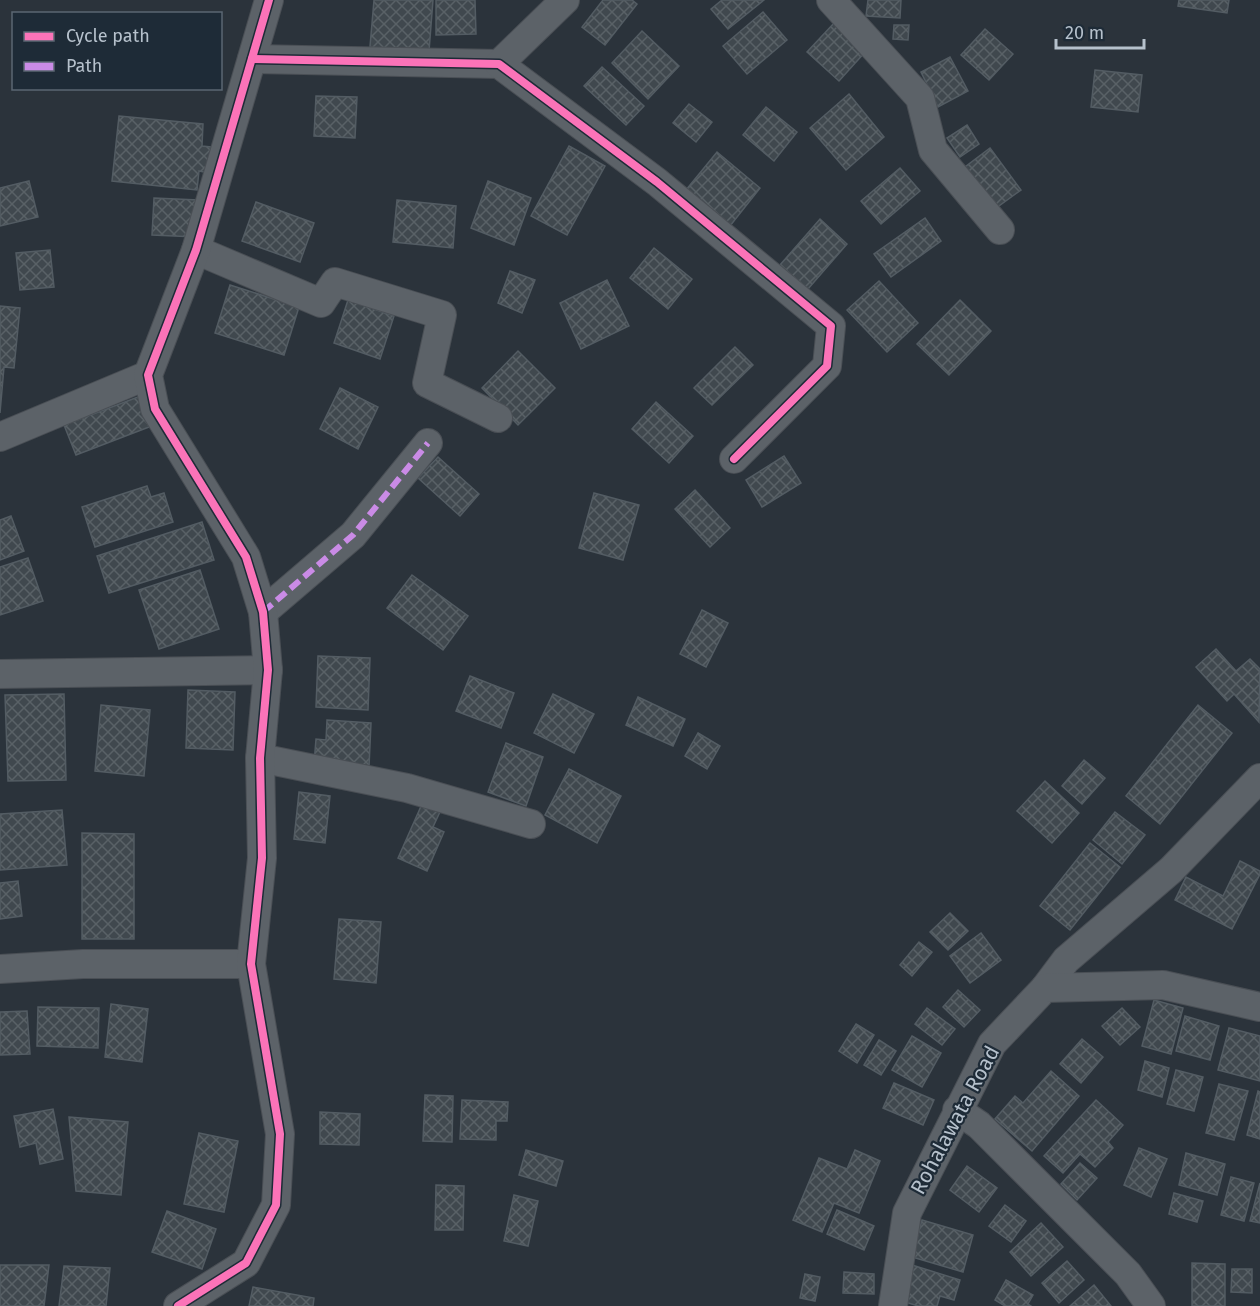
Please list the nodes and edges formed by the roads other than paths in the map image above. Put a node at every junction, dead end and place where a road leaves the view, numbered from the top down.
1 (269, 0) edge
2 (565, 0) edge
3 (831, 0) edge
4 (252, 59) junction
5 (499, 64) junction
6 (1000, 230) dead end
7 (196, 250) junction
8 (148, 375) junction
9 (498, 418) dead end
10 (0, 437) edge
11 (428, 443) dead end
12 (734, 459) dead end
13 (263, 612) junction
14 (268, 670) junction
15 (0, 674) edge
16 (260, 758) junction
17 (1260, 778) edge
18 (531, 824) dead end
19 (251, 964) junction
20 (0, 969) edge
21 (1045, 988) junction
22 (1260, 1007) edge
23 (957, 1110) junction
24 (178, 1306) edge
25 (893, 1306) edge
26 (1151, 1306) edge

1 - 4 street
2 - 5 street
3 - 6 street
4 - 5 street
4 - 7 street
5 - 12 street
7 - 8 street
7 - 9 street
8 - 10 street
8 - 13 street
11 - 13 street
13 - 14 street
14 - 15 street
14 - 16 street
16 - 18 street
16 - 19 street
17 - 21 street, Rohalawata Road
19 - 20 street
19 - 24 street
21 - 22 street
21 - 23 street, Rohalawata Road
23 - 25 street, Rohalawata Road
23 - 26 street

